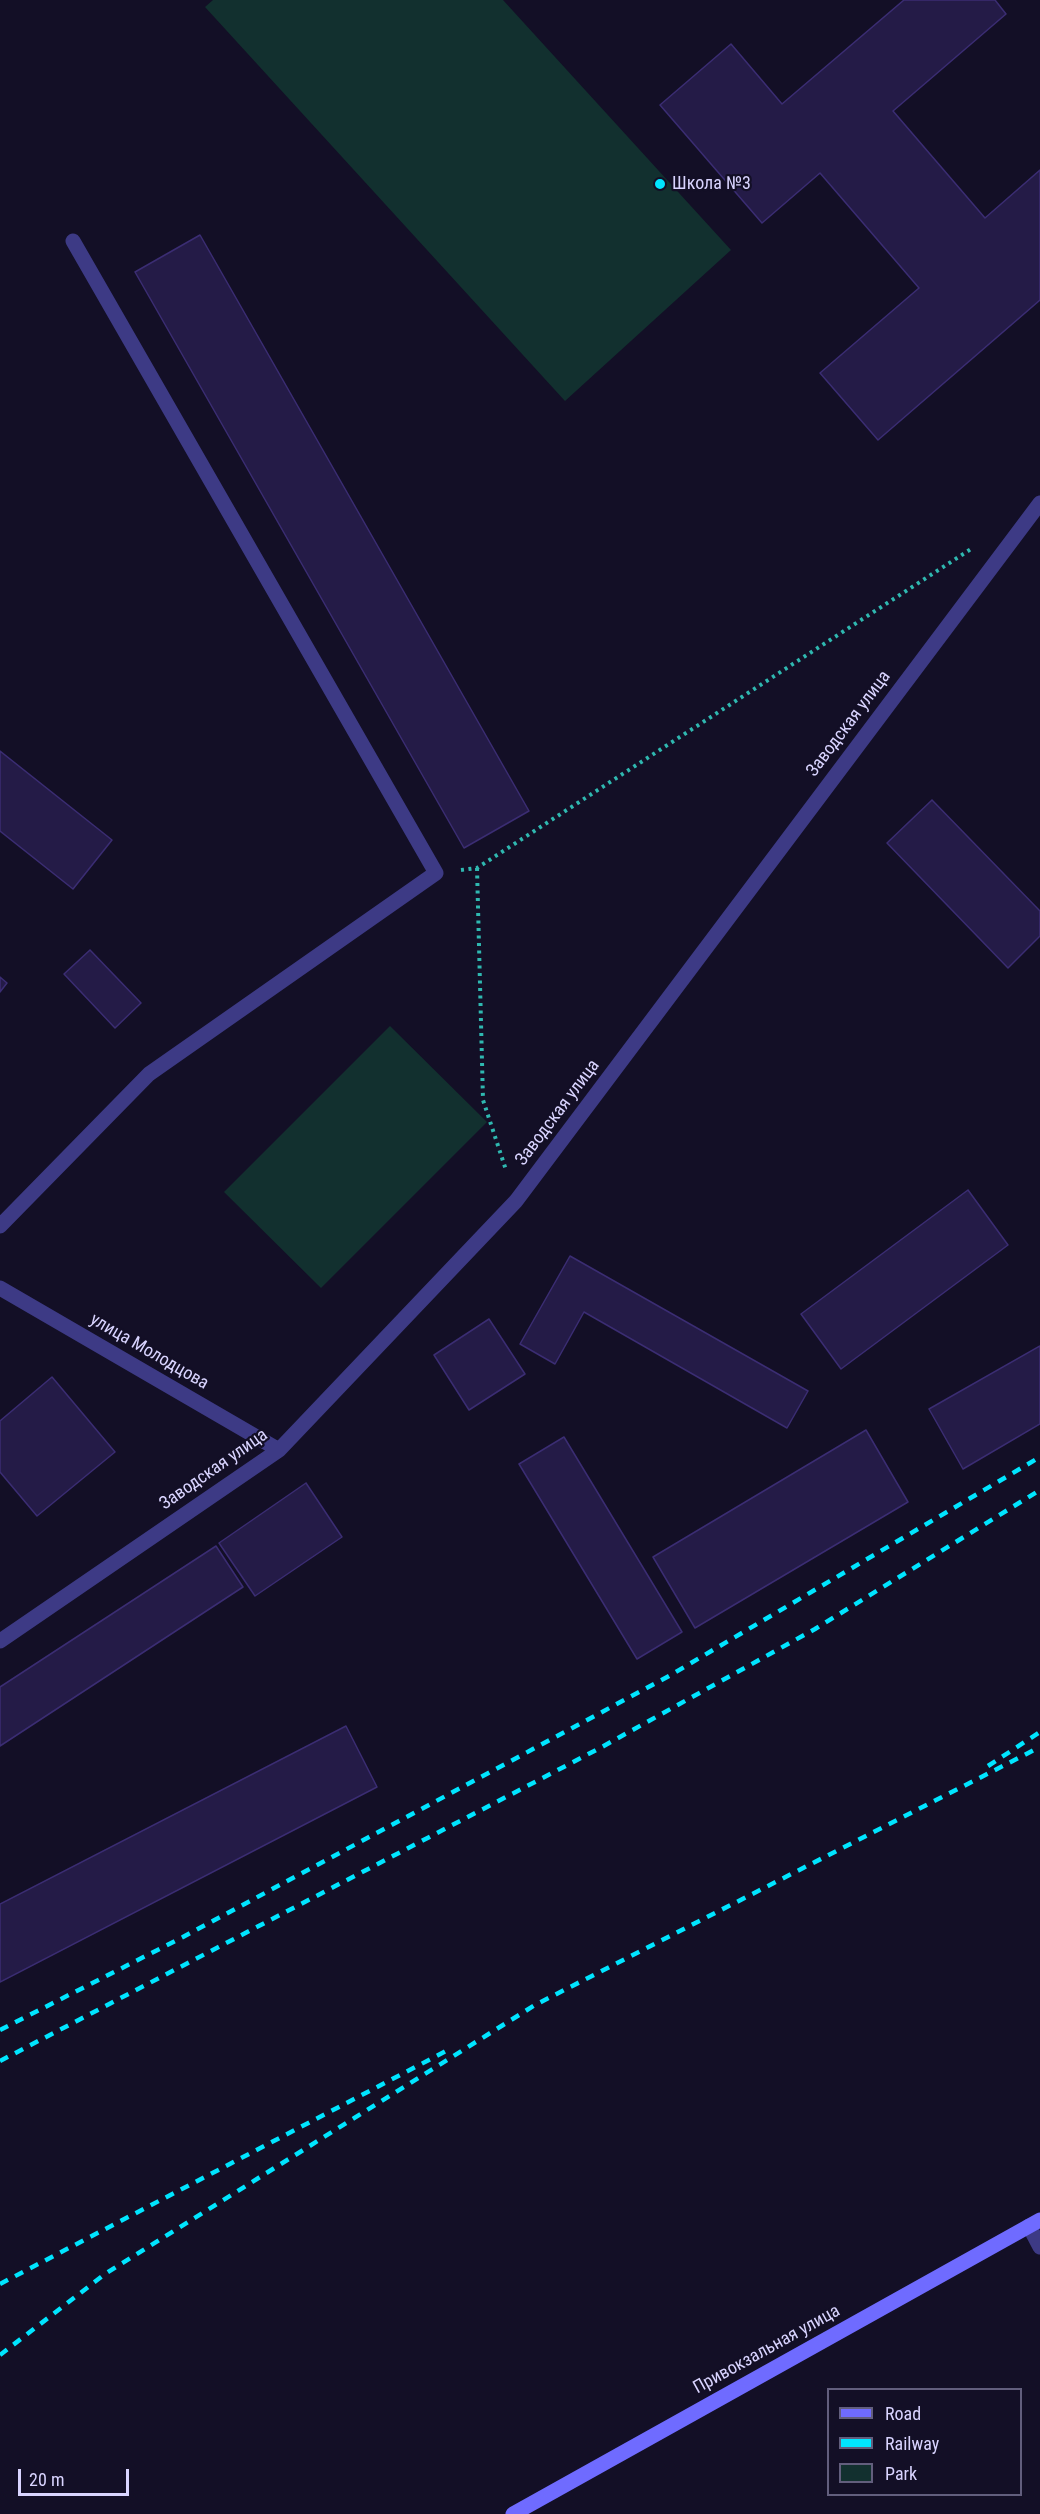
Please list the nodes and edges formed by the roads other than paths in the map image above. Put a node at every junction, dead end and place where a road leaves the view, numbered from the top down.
1 (73, 241) dead end
2 (1040, 503) edge
3 (0, 1226) edge
4 (0, 1288) edge
5 (279, 1450) junction
6 (0, 1641) edge
7 (1034, 2223) edge
8 (1040, 2247) edge
9 (513, 2514) edge

1 - 3 street
2 - 5 street, Заводская улица
4 - 5 street, улица Молодцова
5 - 6 street, Заводская улица
7 - 8 street
7 - 9 street, Привокзальная улица

